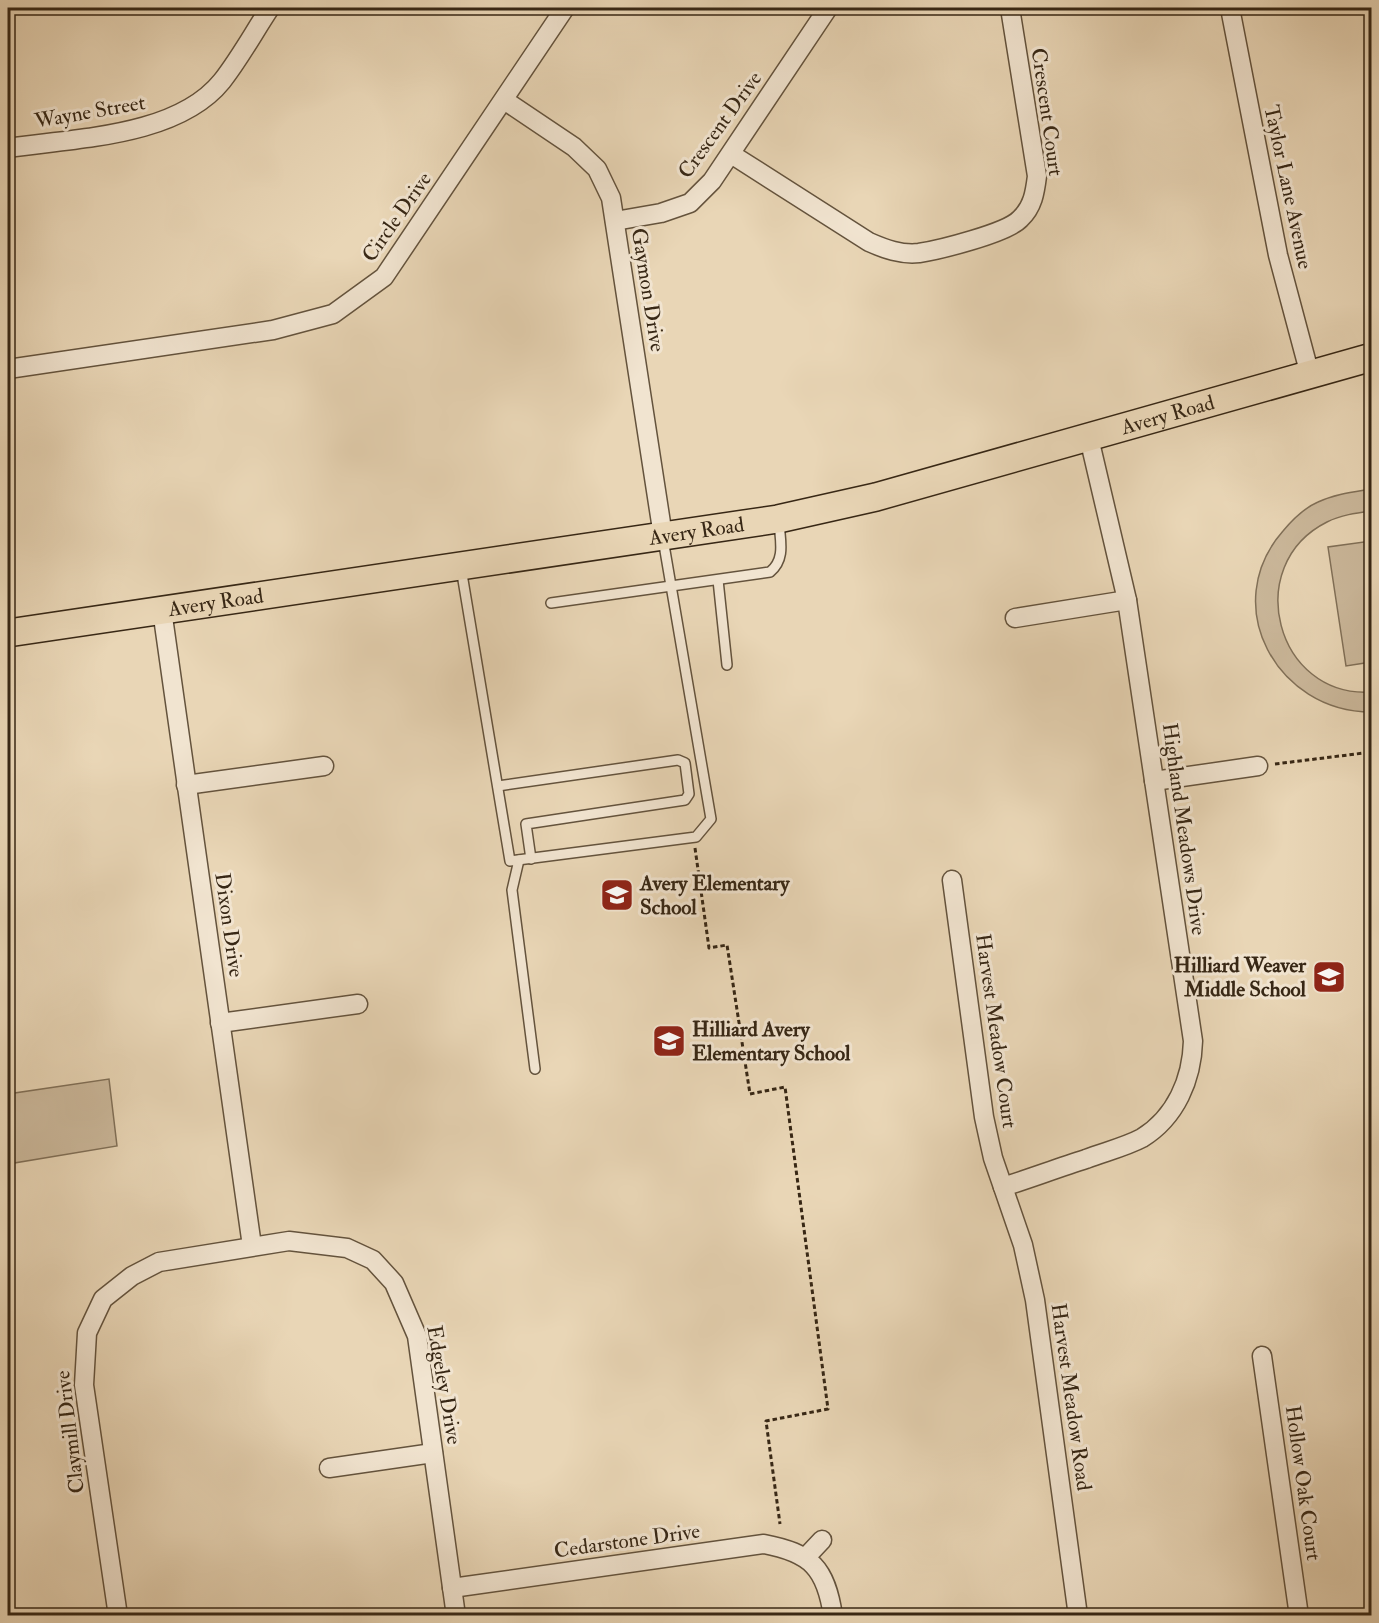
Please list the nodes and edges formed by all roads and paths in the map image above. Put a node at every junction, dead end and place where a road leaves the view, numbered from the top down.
1 (270, 8) edge
2 (565, 8) edge
3 (828, 8) edge
4 (1010, 8) edge
5 (1230, 8) edge
6 (504, 100) junction
7 (8, 148) edge
8 (731, 154) junction
9 (615, 222) junction
10 (1371, 357) edge
11 (8, 369) edge
12 (1310, 375) junction
13 (1089, 438) junction
14 (778, 519) junction
15 (663, 536) junction
16 (460, 566) junction
17 (718, 580) junction
18 (671, 587) junction
19 (1127, 600) junction
20 (551, 603) dead end
21 (162, 610) junction
22 (1015, 618) dead end
23 (8, 633) edge
24 (727, 665) dead end
25 (1371, 752) edge
26 (324, 766) dead end
27 (1258, 766) joint
28 (1154, 781) junction
29 (186, 785) junction
30 (498, 786) junction
31 (695, 849) dead end
32 (531, 859) junction
33 (519, 860) junction
34 (952, 880) dead end
35 (358, 1004) dead end
36 (220, 1023) junction
37 (535, 1069) dead end
38 (1004, 1187) junction
39 (252, 1246) junction
40 (1262, 1356) dead end
41 (433, 1453) junction
42 (329, 1468) dead end
43 (780, 1524) dead end
44 (822, 1540) dead end
45 (807, 1557) junction
46 (452, 1588) junction
47 (118, 1616) edge
48 (456, 1616) edge
49 (833, 1616) edge
50 (1078, 1616) edge
51 (1299, 1616) edge

1 - 7 street, Wayne Street
2 - 6 street, Circle Drive
3 - 8 street, Crescent Drive
4 - 8 street, Crescent Court
5 - 12 street, Taylor Lane Avenue
6 - 9 street, Gaymon Drive
6 - 11 street, Circle Drive
8 - 9 street, Crescent Drive
9 - 15 street, Gaymon Drive
10 - 12 main road, Avery Road
12 - 13 main road, Avery Road
13 - 14 main road, Avery Road
13 - 19 street, Highland Meadows Drive
14 - 15 main road, Avery Road
14 - 17 lane
15 - 16 main road, Avery Road
15 - 18 lane
16 - 21 main road, Avery Road
16 - 30 lane
17 - 18 lane
17 - 24 lane
18 - 20 lane
18 - 32 lane
19 - 22 street
19 - 28 street, Highland Meadows Drive
21 - 23 main road, Avery Road
21 - 29 street, Dixon Drive
25 - 27 path
26 - 29 street
27 - 28 street
28 - 38 street, Highland Meadows Drive
29 - 36 street, Dixon Drive
30 - 32 lane
30 - 33 lane
31 - 43 path
32 - 33 lane
33 - 37 lane
34 - 38 street, Harvest Meadow Court
35 - 36 street
36 - 39 street, Dixon Drive
38 - 50 street, Harvest Meadow Road
39 - 41 street, Edgeley Drive
39 - 47 street, Claymill Drive
40 - 51 street, Hollow Oak Court
41 - 42 street
41 - 46 street, Edgeley Drive
44 - 45 street
45 - 46 street, Cedarstone Drive
45 - 49 street
46 - 48 street, Edgeley Drive

